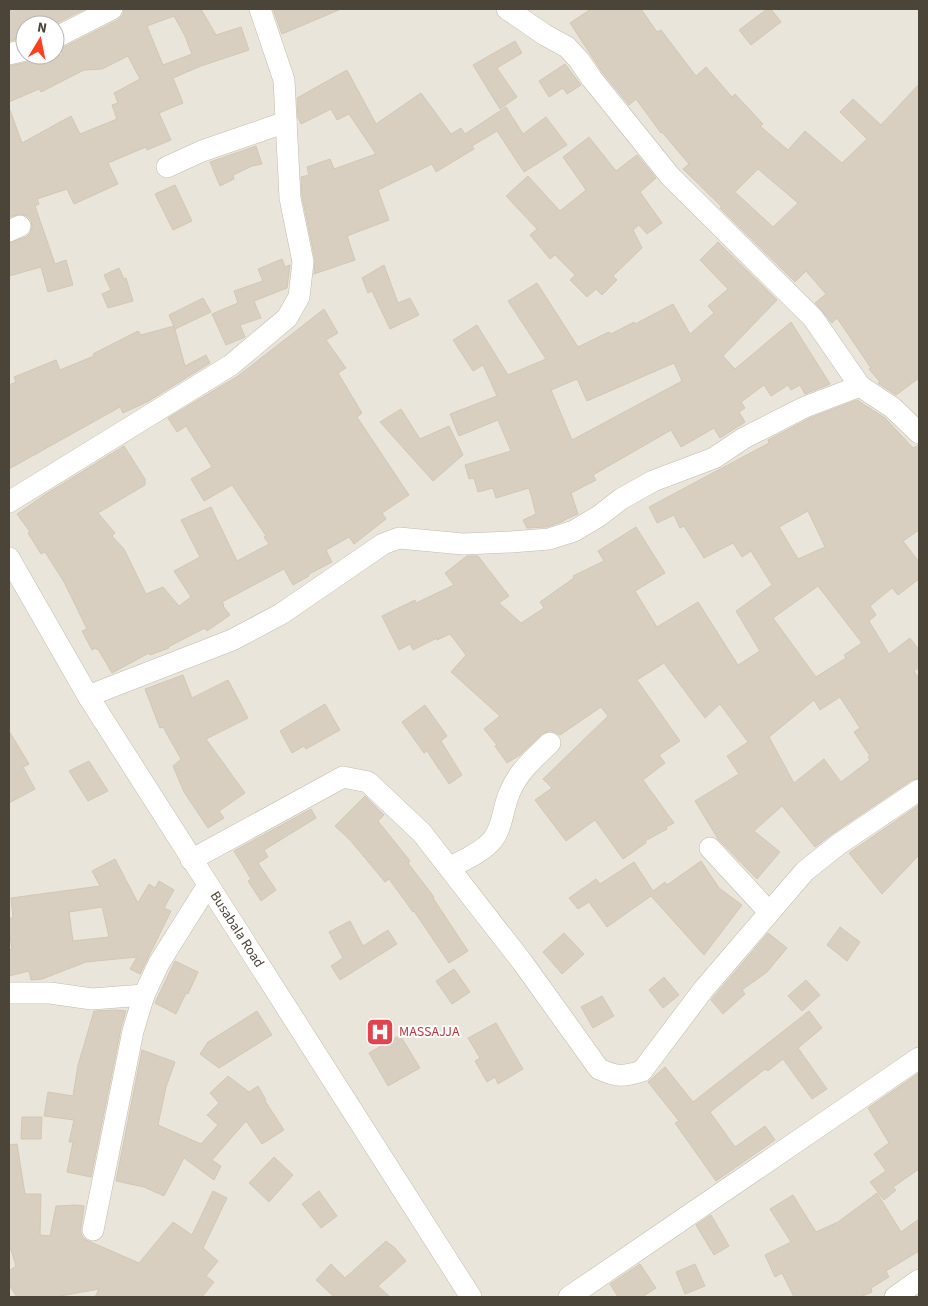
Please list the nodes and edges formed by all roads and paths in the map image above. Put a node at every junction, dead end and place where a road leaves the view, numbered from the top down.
1 (112, 9) edge
2 (260, 9) edge
3 (507, 9) edge
4 (65, 33) edge
5 (286, 122) junction
6 (167, 167) dead end
7 (860, 386) junction
8 (919, 433) edge
9 (9, 502) edge
10 (9, 558) edge
11 (18, 593) edge
12 (88, 696) junction
13 (550, 743) dead end
14 (919, 790) edge
15 (710, 848) dead end
16 (192, 860) junction
17 (449, 868) junction
18 (208, 885) junction
19 (769, 912) junction
20 (9, 993) edge
21 (144, 995) junction
22 (919, 1058) edge
23 (93, 1230) dead end
24 (919, 1280) edge
25 (470, 1297) edge
26 (569, 1297) edge
27 (895, 1297) edge

1 - 4 street
2 - 5 street
3 - 7 street
5 - 6 street
5 - 9 street
7 - 8 street
7 - 12 street
10 - 11 street, Busabala Road
11 - 12 street, Busabala Road
12 - 16 street, Busabala Road
13 - 17 street
14 - 19 street
15 - 19 street
16 - 17 street
16 - 18 street, Busabala Road
17 - 19 street
18 - 21 street
18 - 25 street, Busabala Road
20 - 21 street
21 - 23 street
22 - 26 street
24 - 27 street

